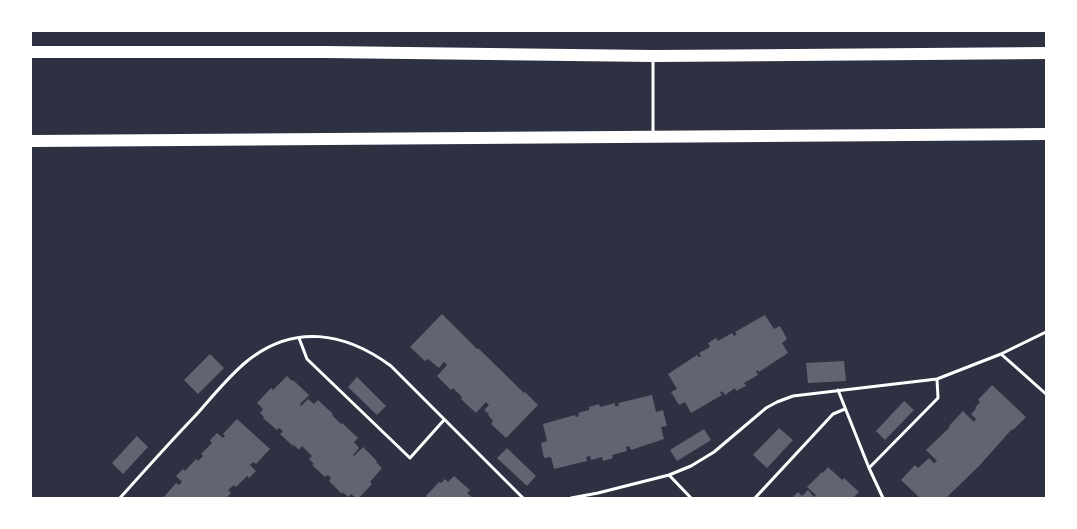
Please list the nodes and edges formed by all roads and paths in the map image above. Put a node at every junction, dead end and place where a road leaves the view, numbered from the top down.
1 (31, 52) edge
2 (1046, 53) edge
3 (653, 56) junction
4 (1046, 134) edge
5 (653, 137) junction
6 (31, 141) edge
7 (1046, 332) edge
8 (299, 338) junction
9 (1001, 354) junction
10 (937, 378) junction
11 (838, 390) junction
12 (1046, 394) edge
13 (845, 409) junction
14 (444, 420) junction
15 (869, 468) junction
16 (669, 475) junction
17 (598, 493) junction
18 (120, 498) edge
19 (524, 498) edge
20 (571, 498) edge
21 (598, 498) edge
22 (691, 498) edge
23 (755, 498) edge
24 (883, 498) edge

1 - 3 highway
2 - 3 highway
3 - 5 lane
4 - 5 highway
5 - 6 highway
7 - 9 lane
8 - 14 lane
8 - 14 lane
8 - 18 lane
9 - 10 lane
9 - 12 lane
10 - 11 lane
10 - 15 lane
11 - 13 lane
11 - 16 lane
13 - 15 lane
13 - 23 lane
14 - 19 lane
15 - 24 lane
16 - 17 lane
16 - 22 lane
17 - 20 lane
17 - 21 lane

